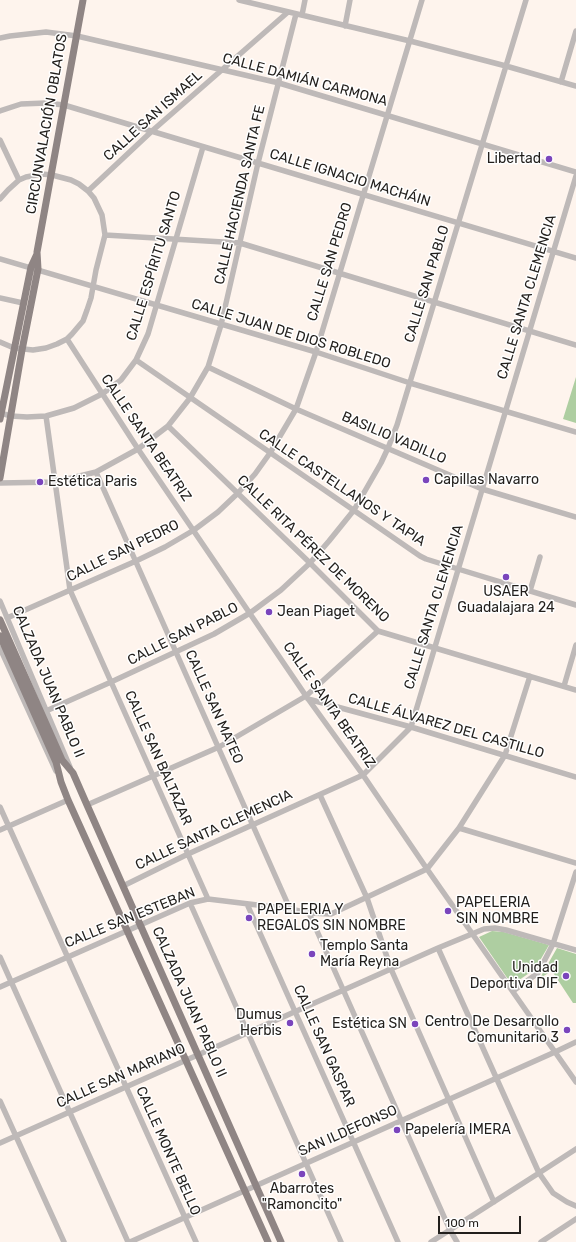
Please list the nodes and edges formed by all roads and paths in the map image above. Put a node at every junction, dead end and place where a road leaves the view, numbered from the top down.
1 (83, 0) edge
2 (239, 0) edge
3 (304, 0) edge
4 (350, 0) edge
5 (422, 0) edge
6 (526, 0) edge
7 (262, 3) edge
8 (288, 12) junction
9 (299, 14) junction
10 (345, 26) junction
11 (576, 31) edge
12 (76, 36) junction
13 (0, 38) edge
14 (410, 41) junction
15 (506, 66) junction
16 (222, 70) junction
17 (279, 82) junction
18 (562, 82) junction
19 (576, 86) edge
20 (64, 105) junction
21 (0, 111) edge
22 (387, 115) junction
23 (152, 131) junction
24 (0, 140) edge
25 (483, 144) junction
26 (203, 146) junction
27 (258, 163) junction
28 (576, 172) edge
29 (52, 174) junction
30 (576, 176) edge
31 (19, 180) junction
32 (88, 191) junction
33 (363, 194) junction
34 (0, 199) edge
35 (457, 223) junction
36 (105, 235) junction
37 (175, 238) junction
38 (240, 243) junction
39 (554, 251) junction
40 (576, 258) edge
41 (0, 259) edge
42 (34, 268) junction
43 (339, 274) junction
44 (93, 286) junction
45 (0, 298) edge
46 (434, 302) junction
47 (23, 303) junction
48 (156, 306) junction
49 (221, 325) junction
50 (530, 331) junction
51 (67, 339) junction
52 (0, 342) edge
53 (576, 345) edge
54 (18, 349) junction
55 (316, 352) junction
56 (136, 360) junction
57 (208, 367) junction
58 (410, 383) junction
59 (102, 394) junction
60 (190, 398) junction
61 (296, 408) junction
62 (506, 410) junction
63 (0, 416) edge
64 (11, 416) junction
65 (46, 416) junction
66 (168, 426) junction
67 (576, 432) edge
68 (388, 448) junction
69 (138, 449) junction
70 (270, 453) junction
71 (96, 472) junction
72 (0, 478) edge
73 (55, 482) junction
74 (0, 483) edge
75 (482, 490) junction
76 (238, 494) junction
77 (354, 510) junction
78 (576, 517) edge
79 (194, 530) junction
80 (540, 557) dead end
81 (136, 561) junction
82 (310, 563) junction
83 (458, 569) junction
84 (70, 590) junction
85 (530, 591) junction
86 (0, 601) edge
87 (576, 605) edge
88 (250, 613) junction
89 (4, 619) edge
90 (378, 631) junction
91 (0, 636) edge
92 (576, 645) edge
93 (0, 648) edge
94 (435, 648) junction
95 (177, 652) junction
96 (530, 676) junction
97 (111, 682) junction
98 (564, 686) junction
99 (576, 690) edge
100 (307, 697) junction
101 (46, 711) junction
102 (43, 725) junction
103 (411, 727) junction
104 (219, 747) junction
105 (505, 755) junction
106 (72, 773) junction
107 (363, 775) junction
108 (153, 776) junction
109 (576, 777) edge
110 (61, 782) junction
111 (320, 795) junction
112 (68, 800) junction
113 (87, 805) junction
114 (0, 807) edge
115 (253, 824) junction
116 (9, 826) junction
117 (459, 828) junction
118 (0, 830) edge
119 (188, 854) junction
120 (576, 863) edge
121 (427, 869) junction
122 (576, 872) edge
123 (123, 886) junction
124 (367, 898) junction
125 (208, 899) junction
126 (190, 903) junction
127 (247, 904) junction
128 (290, 909) junction
129 (309, 912) junction
130 (140, 925) junction
131 (127, 930) junction
132 (472, 934) junction
133 (553, 944) junction
134 (438, 948) junction
135 (576, 950) edge
136 (0, 957) edge
137 (67, 957) junction
138 (391, 969) junction
139 (11, 982) junction
140 (0, 987) edge
141 (344, 990) junction
142 (513, 991) junction
143 (296, 1011) junction
144 (248, 1032) junction
145 (576, 1042) edge
146 (555, 1052) junction
147 (198, 1055) junction
148 (186, 1060) junction
149 (498, 1078) junction
150 (576, 1082) edge
151 (126, 1087) junction
152 (449, 1099) junction
153 (0, 1101) edge
154 (70, 1112) junction
155 (402, 1120) junction
156 (16, 1136) junction
157 (354, 1141) junction
158 (0, 1143) edge
159 (576, 1149) edge
160 (306, 1163) junction
161 (539, 1173) junction
162 (256, 1186) junction
163 (246, 1190) junction
164 (494, 1202) junction
165 (576, 1206) edge
166 (185, 1217) junction
167 (576, 1219) edge
168 (450, 1230) junction
169 (64, 1242) edge
170 (129, 1242) edge
171 (196, 1242) edge
172 (268, 1242) edge
173 (280, 1242) edge
174 (341, 1242) edge
175 (398, 1242) edge
176 (431, 1242) edge
177 (457, 1242) edge
178 (541, 1242) edge

1 - 12 main road, CIRCUNVALACIÓN OBLATOS
2 - 7 street
3 - 9 street, CALLE HACIENDA SANTA FE
4 - 10 street
5 - 14 street, CALLE SAN PEDRO
6 - 15 street, CALLE SAN PABLO
7 - 8 street
8 - 9 street
8 - 16 street, CALLE SAN ISMAEL
9 - 10 street
9 - 17 street, CALLE HACIENDA SANTA FE
10 - 14 street
11 - 18 street
12 - 13 street, CALLE DAMIÁN CARMONA
12 - 16 street, CALLE DAMIÁN CARMONA
12 - 20 main road, CIRCUNVALACIÓN OBLATOS
14 - 15 street
14 - 22 street, CALLE SAN PEDRO
15 - 18 street
15 - 25 street, CALLE SAN PABLO
16 - 17 street, CALLE DAMIÁN CARMONA
16 - 23 street, CALLE SAN ISMAEL
17 - 22 street, CALLE DAMIÁN CARMONA
17 - 27 street, CALLE HACIENDA SANTA FE
18 - 19 street
20 - 21 street, CALLE IGNACIO MACHÁIN
20 - 23 street, CALLE IGNACIO MACHÁIN
20 - 29 main road, CIRCUNVALACIÓN OBLATOS
22 - 25 street, CALLE DAMIÁN CARMONA
22 - 33 street, CALLE SAN PEDRO
23 - 26 street, CALLE IGNACIO MACHÁIN
23 - 32 street, CALLE SAN ISMAEL
24 - 31 street
25 - 28 street, CALLE DAMIÁN CARMONA
25 - 35 street, CALLE SAN PABLO
26 - 27 street, CALLE IGNACIO MACHÁIN
26 - 37 street, CALLE ESPÍRITU SANTO
27 - 33 street, CALLE IGNACIO MACHÁIN
27 - 38 street, CALLE HACIENDA SANTA FE
29 - 31 street
29 - 32 street
29 - 42 main road, CIRCUNVALACIÓN OBLATOS
30 - 39 street, CALLE SANTA CLEMENCIA
31 - 34 street
32 - 36 street
33 - 35 street, CALLE IGNACIO MACHÁIN
33 - 43 street, CALLE SAN PEDRO
35 - 39 street, CALLE IGNACIO MACHÁIN
35 - 46 street, CALLE SAN PABLO
36 - 37 street
36 - 44 street
37 - 38 street
37 - 48 street, CALLE ESPÍRITU SANTO
38 - 43 street
38 - 49 street, CALLE HACIENDA SANTA FE
39 - 40 street, CALLE IGNACIO MACHÁIN
39 - 50 street, CALLE SANTA CLEMENCIA
41 - 42 street, CALLE JUAN DE DIOS ROBLEDO
42 - 44 street, CALLE JUAN DE DIOS ROBLEDO
42 - 47 main road
42 - 54 main road
43 - 46 street
43 - 55 street, CALLE SAN PEDRO
44 - 48 street, CALLE JUAN DE DIOS ROBLEDO
44 - 51 street
45 - 47 street
46 - 50 street
46 - 58 street, CALLE SAN PABLO
47 - 54 main road
48 - 49 street, CALLE JUAN DE DIOS ROBLEDO
48 - 56 street, CALLE ESPÍRITU SANTO
49 - 55 street, CALLE JUAN DE DIOS ROBLEDO
49 - 57 street, CALLE HACIENDA SANTA FE
50 - 53 street
50 - 62 street, CALLE SANTA CLEMENCIA
51 - 54 street
51 - 59 street, CALLE SANTA BEATRIZ
52 - 54 street
54 - 63 main road
54 - 64 main road
55 - 58 street, CALLE JUAN DE DIOS ROBLEDO
55 - 61 street, CALLE SAN PEDRO
56 - 59 street, CALLE ESPÍRITU SANTO
56 - 60 street, CALLE CASTELLANOS Y TAPIA
57 - 60 street, CALLE HACIENDA SANTA FE
57 - 61 street, BASILIO VADILLO
58 - 62 street, CALLE JUAN DE DIOS ROBLEDO
58 - 68 street, CALLE SAN PABLO
59 - 65 street, CALLE ESPÍRITU SANTO
59 - 69 street, CALLE SANTA BEATRIZ
60 - 66 street, CALLE HACIENDA SANTA FE
60 - 70 street, CALLE CASTELLANOS Y TAPIA
61 - 68 street, BASILIO VADILLO
61 - 70 street, CALLE SAN PEDRO
62 - 67 street, CALLE JUAN DE DIOS ROBLEDO
62 - 75 street, CALLE SANTA CLEMENCIA
63 - 64 street, CALLE ESPÍRITU SANTO
64 - 65 street, CALLE ESPÍRITU SANTO
64 - 72 main road
65 - 73 street, CALLE SAN BALTAZAR
66 - 69 street, CALLE HACIENDA SANTA FE
66 - 76 street, CALLE RITA PÉREZ DE MORENO
68 - 75 street, BASILIO VADILLO
68 - 77 street, CALLE SAN PABLO
69 - 71 street, CALLE HACIENDA SANTA FE
69 - 79 street, CALLE SANTA BEATRIZ
70 - 76 street, CALLE SAN PEDRO
70 - 77 street, CALLE CASTELLANOS Y TAPIA
71 - 73 street, CALLE HACIENDA SANTA FE
71 - 81 street, CALLE SAN MATEO
73 - 74 street, CALLE HACIENDA SANTA FE
73 - 84 street, CALLE SAN BALTAZAR
75 - 78 street, BASILIO VADILLO
75 - 83 street, CALLE SANTA CLEMENCIA
76 - 79 street, CALLE SAN PEDRO
76 - 82 street, CALLE RITA PÉREZ DE MORENO
77 - 82 street, CALLE SAN PABLO
77 - 83 street, CALLE CASTELLANOS Y TAPIA
79 - 81 street, CALLE SAN PEDRO
79 - 88 street, CALLE SANTA BEATRIZ
80 - 85 street
81 - 84 street, CALLE SAN PEDRO
81 - 95 street, CALLE SAN MATEO
82 - 88 street, CALLE SAN PABLO
82 - 90 street, CALLE RITA PÉREZ DE MORENO
83 - 85 street, CALLE CASTELLANOS Y TAPIA
83 - 94 street, CALLE SANTA CLEMENCIA
84 - 89 street, CALLE SAN PEDRO
84 - 97 street, CALLE SAN BALTAZAR
85 - 87 street, CALLE CASTELLANOS Y TAPIA
86 - 89 street, CALZADA JUAN PABLO II
88 - 95 street, CALLE SAN PABLO
88 - 100 street, CALLE SANTA BEATRIZ
89 - 101 street, CALZADA JUAN PABLO II
89 - 102 main road, CALZADA JUAN PABLO II
90 - 94 street, CALLE RITA PÉREZ DE MORENO
90 - 100 street
91 - 102 main road, CALZADA JUAN PABLO II
92 - 98 street
93 - 110 street, CALZADA JUAN PABLO II
94 - 96 street, CALLE RITA PÉREZ DE MORENO
94 - 103 street, CALLE SANTA CLEMENCIA
95 - 97 street, CALLE SAN PABLO
95 - 104 street, CALLE SAN MATEO
96 - 98 street, CALLE RITA PÉREZ DE MORENO
96 - 105 street, CALLE SAN ESTEBAN
97 - 101 street, CALLE SAN PABLO
97 - 108 street, CALLE SAN BALTAZAR
98 - 99 street, CALLE RITA PÉREZ DE MORENO
100 - 103 street, CALLE ÁLVAREZ DEL CASTILLO
100 - 104 street
100 - 107 street, CALLE SANTA BEATRIZ
101 - 106 street, CALZADA JUAN PABLO II
102 - 106 main road, CALZADA JUAN PABLO II
102 - 110 main road, CALZADA JUAN PABLO II
103 - 105 street, CALLE ÁLVAREZ DEL CASTILLO
103 - 107 street, CALLE SANTA CLEMENCIA
104 - 108 street
104 - 115 street, CALLE SAN MATEO
105 - 109 street, CALLE ÁLVAREZ DEL CASTILLO
105 - 117 street, CALLE SAN ESTEBAN
106 - 113 main road, CALZADA JUAN PABLO II
107 - 111 street, CALLE SANTA CLEMENCIA
107 - 121 street, CALLE SANTA BEATRIZ
108 - 113 street
108 - 119 street, CALLE SAN BALTAZAR
110 - 112 main road, CALZADA JUAN PABLO II
111 - 115 street, CALLE SANTA CLEMENCIA
111 - 124 street
112 - 116 street
112 - 131 main road, CALZADA JUAN PABLO II
113 - 123 main road, CALZADA JUAN PABLO II
114 - 116 street, CALLE MONTE BELLO
115 - 119 street, CALLE SANTA CLEMENCIA
115 - 128 street, CALLE SAN MATEO
116 - 118 street
116 - 137 street, CALLE MONTE BELLO
117 - 120 street
117 - 121 street, CALLE SAN ESTEBAN
119 - 123 street, CALLE SANTA CLEMENCIA
119 - 125 street, CALLE SAN BALTAZAR
121 - 124 street, CALLE SAN ESTEBAN
121 - 132 street, CALLE SANTA BEATRIZ
122 - 133 street
123 - 130 main road, CALZADA JUAN PABLO II
124 - 129 street, CALLE SAN ESTEBAN
124 - 138 street
125 - 126 street, CALLE SAN ESTEBAN
125 - 127 street, CALLE SAN ESTEBAN
126 - 130 street, CALLE SAN ESTEBAN
126 - 144 street
127 - 128 street, CALLE SAN ESTEBAN
127 - 143 street, CALLE SAN GASPAR
128 - 129 street, CALLE SAN ESTEBAN
129 - 141 street
130 - 131 street, CALLE SAN ESTEBAN
130 - 147 main road, CALZADA JUAN PABLO II
131 - 137 street, CALLE SAN ESTEBAN
131 - 148 main road, CALZADA JUAN PABLO II
132 - 133 street, CALLE SAN MARIANO
132 - 134 street, CALLE SAN MARIANO
132 - 142 street, CALLE SANTA BEATRIZ
133 - 135 street, CALLE SAN MARIANO
133 - 142 street
134 - 138 street, CALLE SAN MARIANO
134 - 149 street
136 - 139 street
137 - 139 street, CALLE SAN ESTEBAN
137 - 151 street, CALLE MONTE BELLO
138 - 141 street, CALLE SAN MARIANO
138 - 152 street
139 - 140 street, CALLE SAN ESTEBAN
139 - 154 street
141 - 143 street, CALLE SAN MARIANO
141 - 155 street
142 - 146 street, CALLE SANTA BEATRIZ
143 - 144 street, CALLE SAN MARIANO
143 - 157 street, CALLE SAN GASPAR
144 - 147 street, CALLE SAN MARIANO
144 - 160 street
145 - 146 street, SAN ILDEFONSO
146 - 149 street, SAN ILDEFONSO
146 - 150 street, CALLE SANTA BEATRIZ
147 - 148 street, CALLE SAN MARIANO
147 - 162 main road, CALZADA JUAN PABLO II
148 - 151 street, CALLE SAN MARIANO
148 - 163 main road, CALZADA JUAN PABLO II
149 - 152 street, SAN ILDEFONSO
149 - 161 street
151 - 154 street, CALLE SAN MARIANO
151 - 166 street, CALLE MONTE BELLO
152 - 155 street, SAN ILDEFONSO
152 - 164 street
153 - 156 street
154 - 156 street, CALLE SAN MARIANO
154 - 170 street
155 - 157 street, SAN ILDEFONSO
155 - 168 street
156 - 158 street, CALLE SAN MARIANO
156 - 169 street
157 - 160 street, SAN ILDEFONSO
157 - 175 street, CALLE SAN GASPAR
159 - 161 street
160 - 162 street, SAN ILDEFONSO
160 - 174 street
161 - 164 street
161 - 165 street
162 - 163 street, SAN ILDEFONSO
162 - 173 main road, CALZADA JUAN PABLO II
163 - 166 street, SAN ILDEFONSO
163 - 172 main road, CALZADA JUAN PABLO II
164 - 168 street
166 - 170 street, SAN ILDEFONSO
166 - 171 street, CALLE MONTE BELLO
167 - 178 street
168 - 176 street
168 - 177 street

